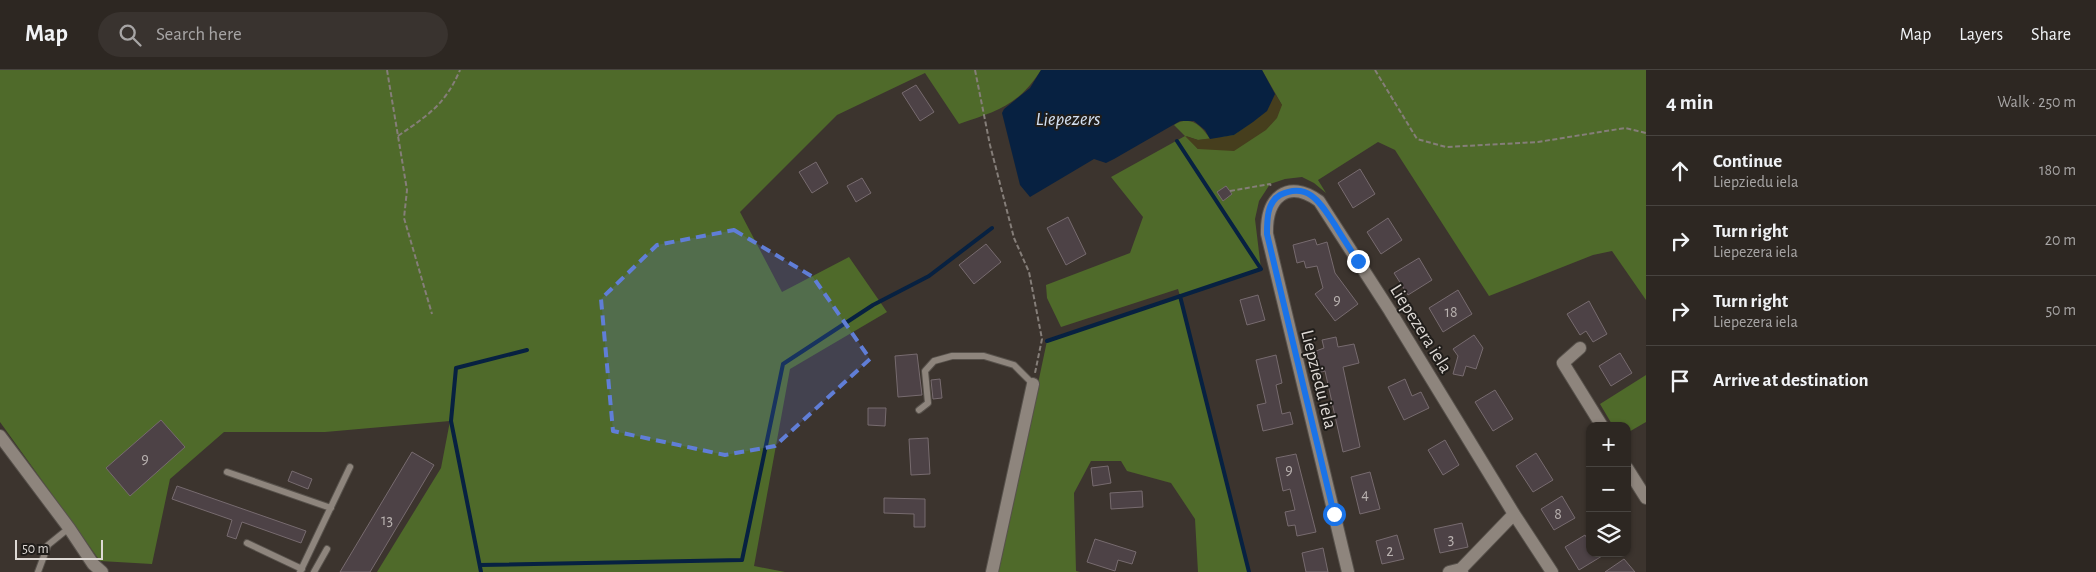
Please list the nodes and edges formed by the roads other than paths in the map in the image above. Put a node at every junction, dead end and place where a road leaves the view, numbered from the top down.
1 (1278, 196) joint
2 (1580, 348) dead end
3 (1033, 384) joint
4 (918, 410) dead end
5 (1600, 422) edge
6 (0, 436) edge
7 (350, 467) dead end
8 (227, 472) dead end
9 (1631, 474) edge
10 (1646, 498) edge
11 (330, 508) junction
12 (1514, 514) junction
13 (69, 528) junction
14 (247, 543) dead end
15 (327, 548) dead end
16 (301, 570) edge
17 (1462, 570) edge
18 (38, 572) edge
19 (102, 572) edge
20 (314, 572) edge
21 (992, 572) edge
22 (1348, 572) edge
23 (1448, 572) edge
24 (1552, 572) edge

1 - 12 street, Liepezera iela
1 - 22 street, Liepziedu iela
2 - 5 street
3 - 4 lane
3 - 21 street
6 - 13 street
7 - 11 lane
8 - 11 lane
9 - 10 street
11 - 16 lane
12 - 17 street
12 - 24 street, Liepezera iela
13 - 18 lane
13 - 19 street
14 - 16 lane
15 - 20 lane
17 - 23 street

